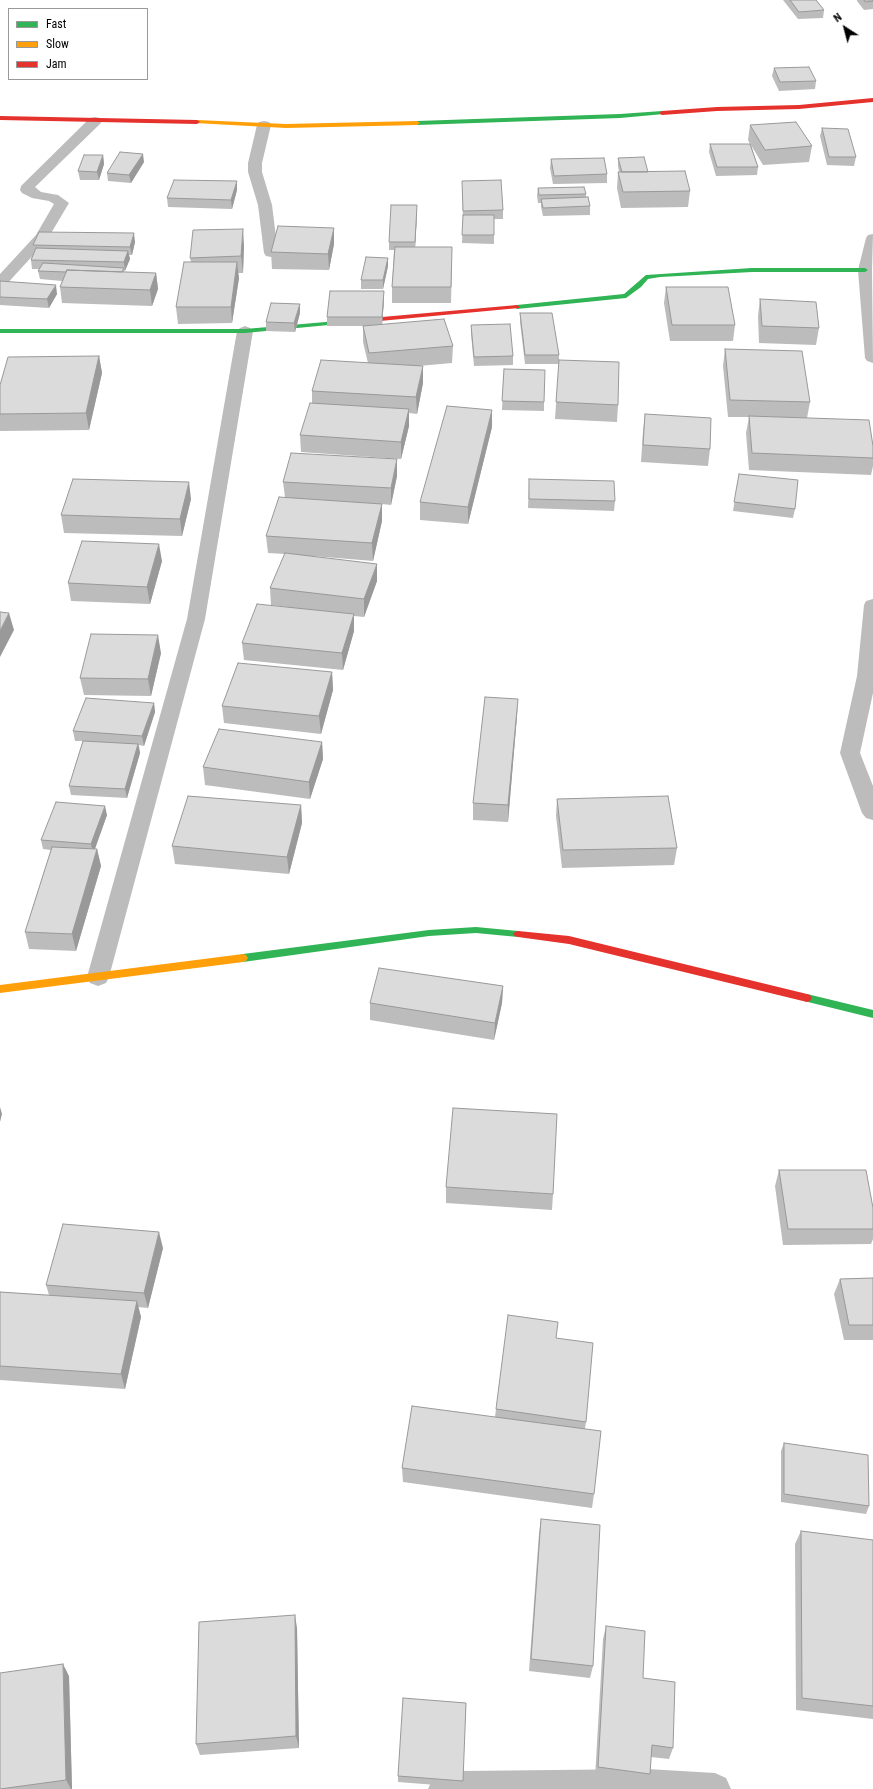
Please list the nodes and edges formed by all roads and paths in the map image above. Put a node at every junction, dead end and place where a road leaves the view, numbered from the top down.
1 (873, 100) edge
2 (0, 118) edge
3 (95, 121) junction
4 (264, 125) junction
5 (873, 238) edge
6 (271, 253) edge
7 (865, 270) junction
8 (0, 283) edge
9 (0, 331) edge
10 (245, 331) junction
11 (873, 358) edge
12 (873, 605) edge
13 (873, 813) edge
14 (98, 977) junction
15 (0, 989) edge
16 (873, 1014) edge
17 (444, 1789) edge
18 (715, 1789) edge

1 - 4 street
2 - 3 street
3 - 4 street
3 - 8 street
4 - 6 street
5 - 7 street
7 - 10 street
7 - 11 street
9 - 10 street
10 - 14 street
12 - 13 street
14 - 15 street
14 - 16 street
17 - 18 street

